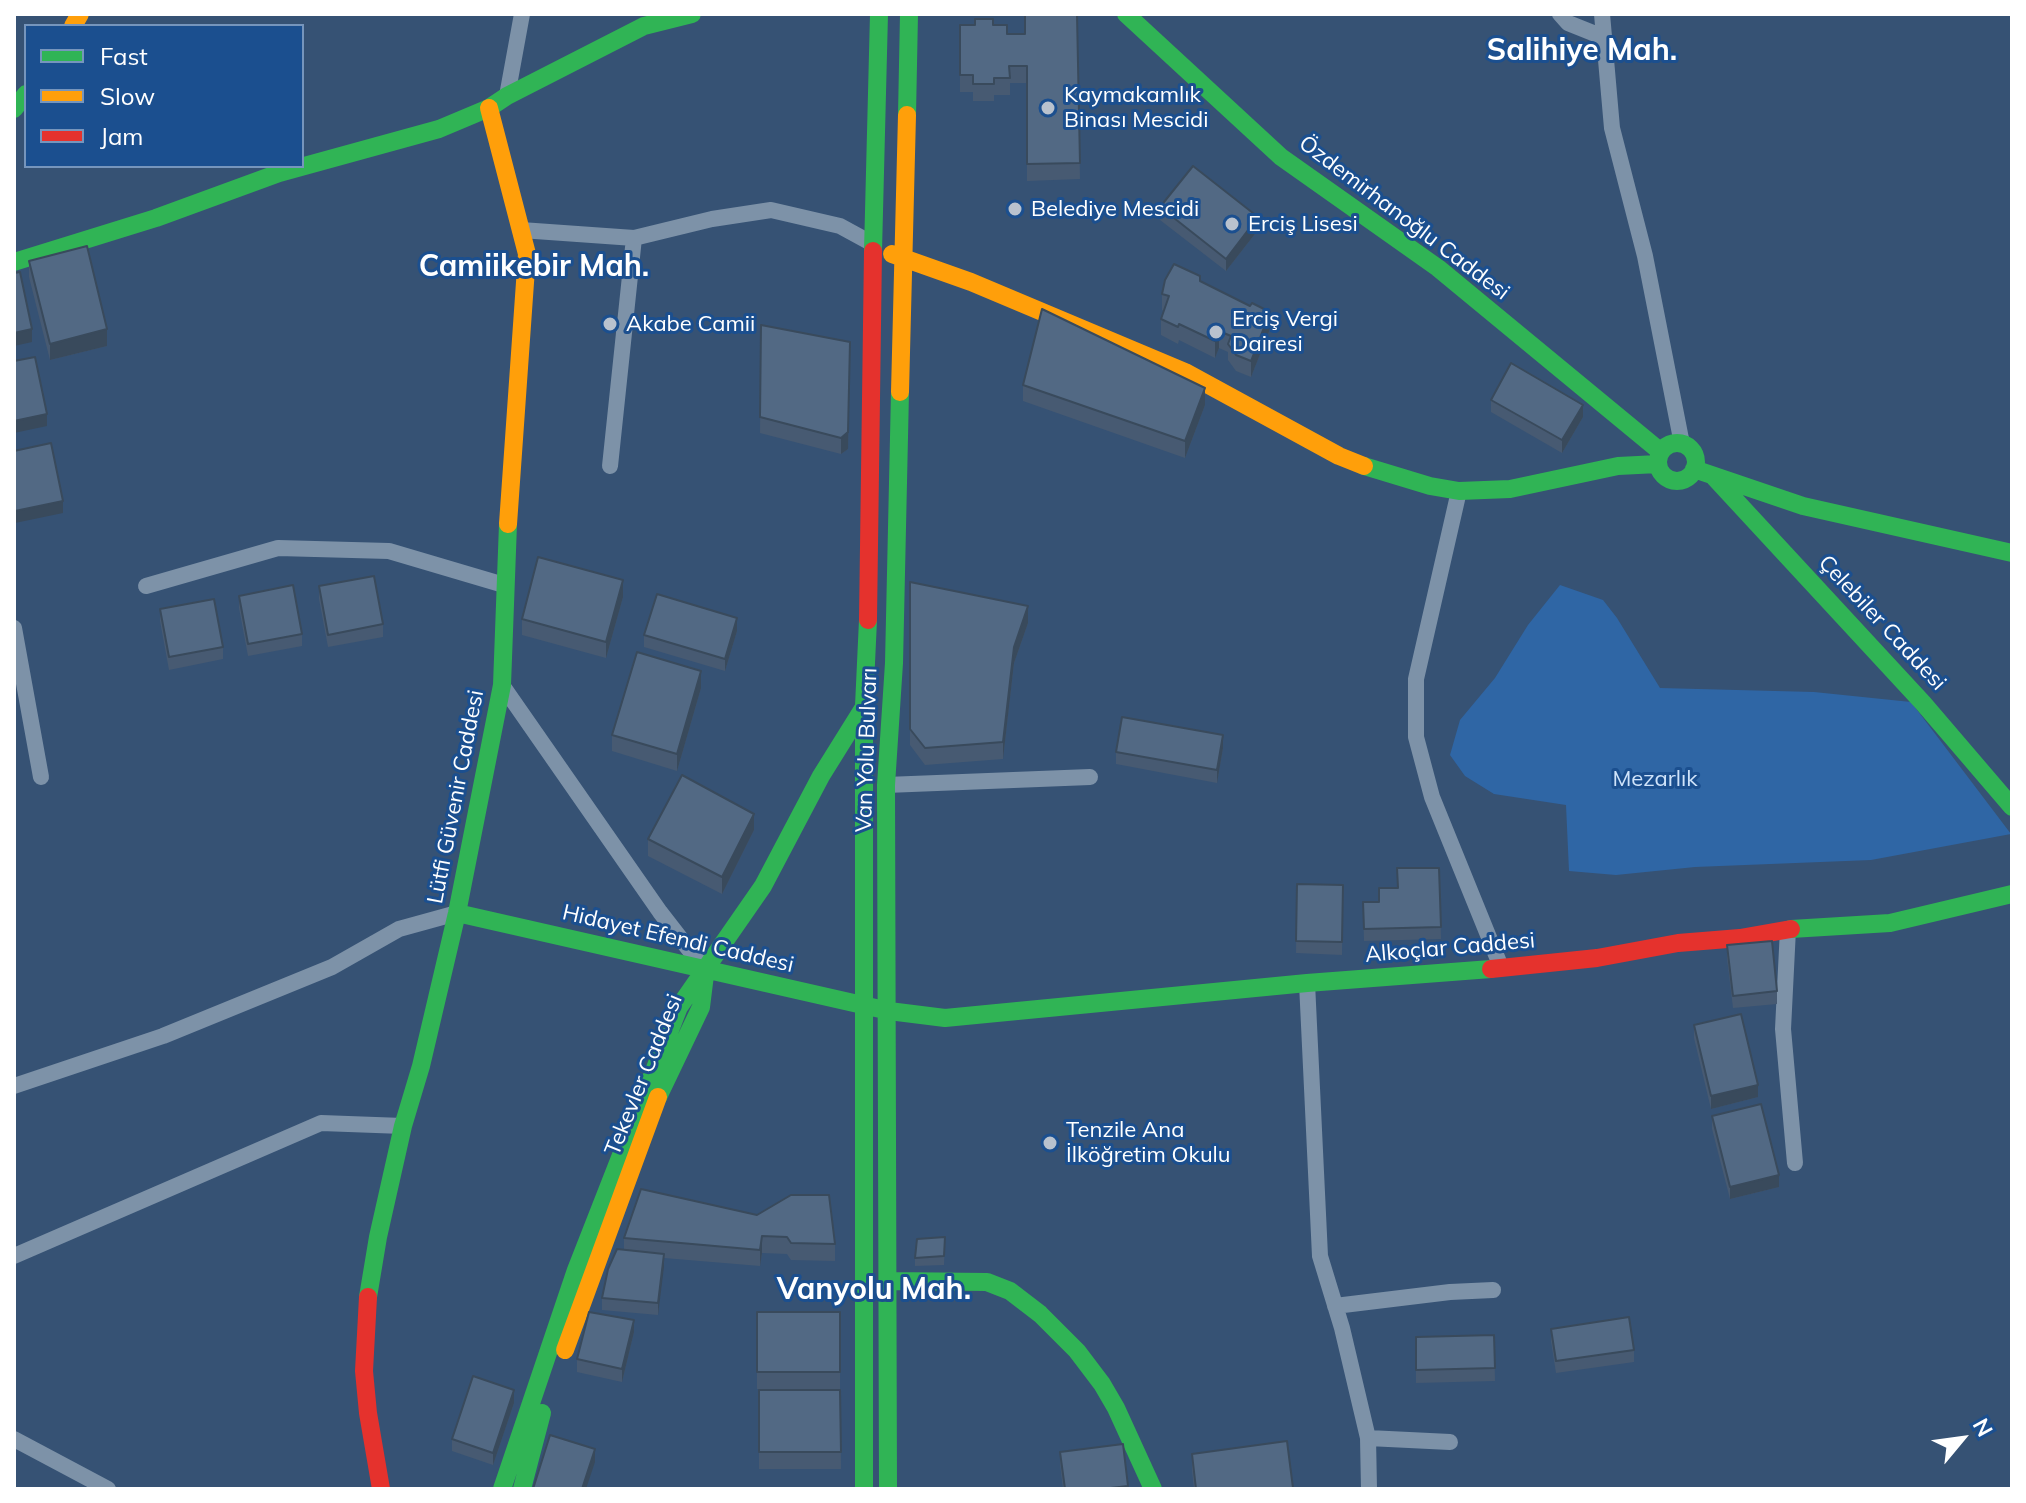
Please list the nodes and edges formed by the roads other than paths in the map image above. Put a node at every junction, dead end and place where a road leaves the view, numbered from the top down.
1 (522, 14) edge
2 (692, 14) edge
3 (879, 14) edge
4 (909, 14) edge
5 (1126, 14) edge
6 (1560, 14) edge
7 (1602, 14) edge
8 (1603, 37) junction
9 (507, 96) junction
10 (489, 108) junction
11 (304, 166) edge
12 (297, 168) edge
13 (521, 230) junction
14 (634, 238) junction
15 (873, 244) junction
16 (902, 259) junction
17 (14, 262) edge
18 (1682, 444) junction
19 (1660, 458) junction
20 (610, 466) dead end
21 (1694, 469) junction
22 (1713, 476) junction
23 (1459, 491) junction
24 (2012, 553) edge
25 (504, 585) junction
26 (146, 586) dead end
27 (14, 628) edge
28 (502, 685) junction
29 (864, 706) junction
30 (41, 777) dead end
31 (1090, 777) dead end
32 (886, 785) junction
33 (2012, 807) edge
34 (2012, 894) edge
35 (457, 913) junction
36 (1788, 929) junction
37 (1501, 967) junction
38 (705, 970) junction
39 (1307, 983) junction
40 (866, 1004) junction
41 (889, 1011) junction
42 (14, 1086) edge
43 (403, 1126) junction
44 (1795, 1163) dead end
45 (14, 1256) edge
46 (889, 1281) junction
47 (1493, 1290) dead end
48 (1335, 1306) junction
49 (1368, 1438) junction
50 (14, 1439) edge
51 (1450, 1442) dead end
52 (108, 1489) edge
53 (381, 1489) edge
54 (502, 1489) edge
55 (522, 1489) edge
56 (864, 1489) edge
57 (888, 1489) edge
58 (1153, 1489) edge
59 (1369, 1489) edge

1 - 9 street
2 - 9 street
3 - 15 street
4 - 16 street, Van Yolu Bulvarı
5 - 19 street, Özdemirhanoğlu Caddesi
6 - 8 street
7 - 8 street
8 - 18 street
9 - 10 street
10 - 11 street
10 - 13 street, Lütfi Güvenir Caddesi
12 - 17 street
13 - 14 street
13 - 25 street, Lütfi Güvenir Caddesi
14 - 15 street
14 - 20 street
15 - 16 street
15 - 29 street
16 - 23 street
16 - 32 street, Van Yolu Bulvarı
18 - 19 street
18 - 21 street
19 - 21 street
19 - 23 street
21 - 22 street
22 - 24 street
22 - 33 street, Çelebiler Caddesi
23 - 37 street
25 - 26 street
25 - 28 street, Lütfi Güvenir Caddesi
27 - 30 street
28 - 35 street, Lütfi Güvenir Caddesi
28 - 38 street
29 - 38 street, Tekevler Caddesi
29 - 40 street
31 - 32 street
32 - 41 street, Van Yolu Bulvarı
34 - 36 street, Alkoçlar Caddesi
35 - 38 street, Hidayet Efendi Caddesi
35 - 42 street
35 - 43 street, Lütfi Güvenir Caddesi
36 - 37 street, Alkoçlar Caddesi
36 - 44 street
37 - 39 street, Alkoçlar Caddesi
38 - 40 street, Hidayet Efendi Caddesi
38 - 54 street
38 - 55 street, Tekevler Caddesi
39 - 41 street, Alkoçlar Caddesi
39 - 48 street
40 - 41 street, Hidayet Efendi Caddesi
40 - 56 street
41 - 46 street, Van Yolu Bulvarı
43 - 45 street
43 - 53 street, Lütfi Güvenir Caddesi
46 - 57 street, Van Yolu Bulvarı
46 - 58 street
47 - 48 street
48 - 49 street
49 - 51 street
49 - 59 street
50 - 52 street

